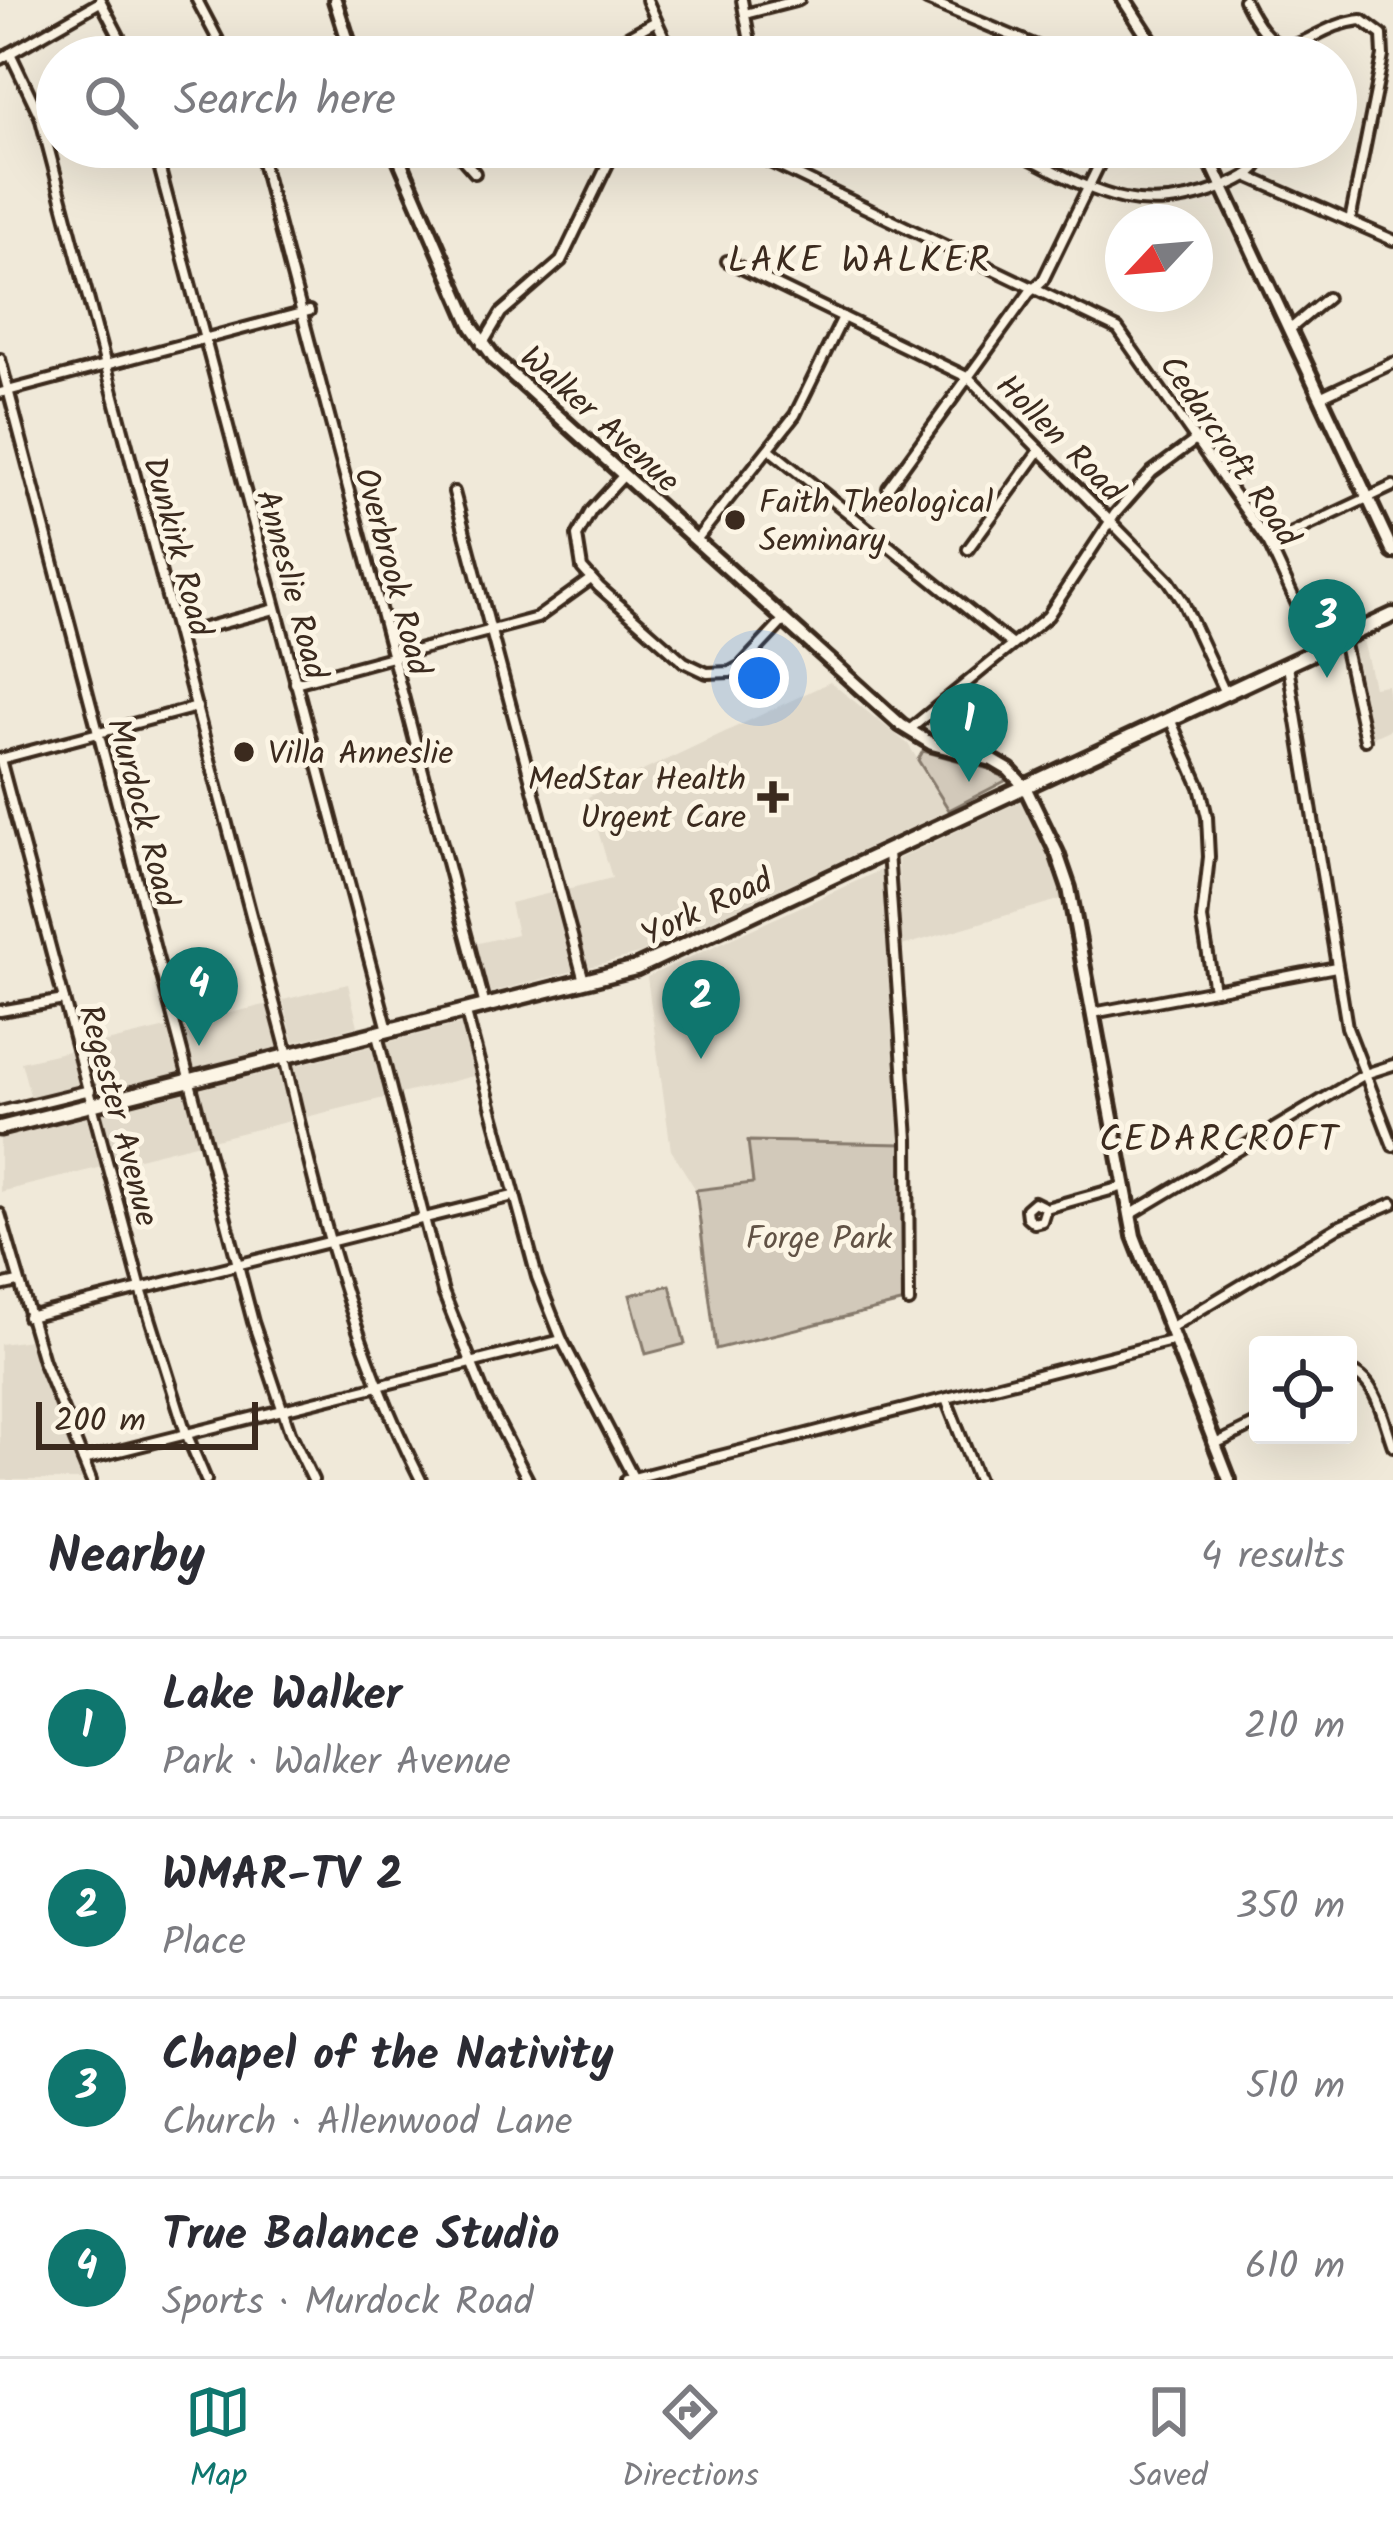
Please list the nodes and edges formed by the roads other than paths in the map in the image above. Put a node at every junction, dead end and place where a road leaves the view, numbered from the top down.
1 (197, 0) edge
2 (335, 0) edge
3 (646, 0) edge
4 (742, 0) edge
5 (799, 0) edge
6 (927, 0) edge
7 (1124, 0) edge
8 (1244, 0) edge
9 (100, 1) edge
10 (745, 14) junction
11 (656, 21) junction
12 (39, 36) edge
13 (119, 36) edge
14 (216, 36) edge
15 (346, 36) edge
16 (629, 36) edge
17 (663, 36) edge
18 (749, 36) edge
19 (1013, 36) edge
20 (1148, 36) edge
21 (1266, 36) edge
22 (1322, 36) edge
23 (36, 38) edge
24 (10, 53) junction
25 (0, 59) edge
26 (36, 108) edge
27 (54, 168) edge
28 (159, 168) edge
29 (265, 168) edge
30 (404, 168) edge
31 (471, 168) edge
32 (606, 168) edge
33 (782, 168) edge
34 (1051, 168) edge
35 (1097, 168) edge
36 (1213, 168) edge
37 (1259, 168) edge
38 (476, 173) dead end
39 (1247, 176) junction
40 (1088, 186) junction
41 (1222, 188) junction
42 (1350, 221) junction
43 (1393, 240) edge
44 (727, 261) dead end
45 (1037, 287) junction
46 (1327, 298) dead end
47 (305, 312) junction
48 (843, 317) junction
49 (1289, 330) junction
50 (204, 339) junction
51 (482, 345) junction
52 (0, 359) edge
53 (1393, 363) edge
54 (106, 365) junction
55 (969, 378) junction
56 (4, 392) edge
57 (1320, 397) junction
58 (1197, 439) junction
59 (769, 449) junction
60 (1040, 450) junction
61 (624, 475) junction
62 (1393, 485) edge
63 (888, 488) dead end
64 (454, 492) dead end
65 (1367, 498) junction
66 (1111, 521) junction
67 (696, 541) junction
68 (1269, 544) junction
69 (968, 549) dead end
70 (1393, 553) edge
71 (591, 579) junction
72 (274, 609) junction
73 (1393, 615) edge
74 (784, 620) junction
75 (490, 630) junction
76 (178, 635) junction
77 (1343, 638) junction
78 (1012, 645) junction
79 (1318, 650) junction
80 (392, 657) junction
81 (1288, 664) junction
82 (295, 683) junction
83 (1226, 693) junction
84 (197, 707) junction
85 (1170, 719) junction
86 (909, 730) junction
87 (99, 734) junction
88 (1365, 740) dead end
89 (0, 759) edge
90 (1025, 787) junction
91 (888, 850) junction
92 (1336, 967) junction
93 (584, 982) junction
94 (1214, 990) junction
95 (64, 1000) junction
96 (485, 1008) junction
97 (0, 1010) edge
98 (466, 1013) junction
99 (1093, 1013) junction
100 (383, 1033) junction
101 (286, 1057) junction
102 (1393, 1066) edge
103 (1365, 1074) junction
104 (190, 1080) junction
105 (92, 1097) junction
106 (0, 1112) edge
107 (0, 1128) edge
108 (1393, 1146) edge
109 (1125, 1186) junction
110 (512, 1196) junction
111 (1393, 1203) edge
112 (1046, 1208) dead end
113 (0, 1214) edge
114 (1130, 1215) junction
115 (423, 1219) junction
116 (329, 1242) junction
117 (237, 1265) junction
118 (18, 1282) junction
119 (0, 1286) edge
120 (141, 1289) junction
121 (909, 1302) dead end
122 (28, 1317) junction
123 (1172, 1334) junction
124 (562, 1340) junction
125 (471, 1364) junction
126 (1357, 1375) edge
127 (376, 1387) junction
128 (946, 1399) junction
129 (282, 1410) junction
130 (1249, 1427) edge
131 (186, 1433) junction
132 (1215, 1444) junction
133 (1393, 1446) edge
134 (83, 1460) junction
135 (632, 1479) edge
136 (91, 1480) edge
137 (206, 1480) edge
138 (313, 1480) edge
139 (421, 1480) edge
140 (528, 1480) edge
141 (978, 1480) edge
142 (1229, 1480) edge

1 - 14 street
2 - 15 street
3 - 11 street
4 - 10 street
5 - 10 street
6 - 19 street
7 - 20 street
8 - 21 street
9 - 12 street
9 - 13 street
10 - 18 street
11 - 16 street
11 - 17 street
22 - 42 street
23 - 24 street
24 - 25 street
24 - 26 street, Dunkirk Road
27 - 54 street, Dunkirk Road
28 - 50 street, Anneslie Road
29 - 47 street, Overbrook Road
30 - 51 street, Walker Avenue
31 - 38 street
32 - 51 street
33 - 45 street, Cedarcroft Road
34 - 40 street
35 - 40 street
36 - 41 street
37 - 39 street
39 - 41 street
39 - 42 street
40 - 41 street
40 - 45 street
41 - 49 street
42 - 43 street
44 - 48 street, Hollen Road
45 - 55 street
45 - 58 street, Cedarcroft Road
46 - 49 street
47 - 50 street
47 - 80 street, Overbrook Road
48 - 55 street, Hollen Road
48 - 59 street
49 - 57 street
50 - 54 street
50 - 72 street, Anneslie Road
51 - 61 street, Walker Avenue
52 - 56 street, Murdock Road
53 - 57 street
54 - 56 street
54 - 76 street, Dunkirk Road
55 - 60 street, Hollen Road
55 - 63 street
56 - 87 street, Murdock Road
57 - 65 street
58 - 66 street
58 - 68 street, Cedarcroft Road
59 - 67 street
59 - 78 street
60 - 66 street, Hollen Road
60 - 69 street
61 - 67 street, Walker Avenue
61 - 71 street
62 - 65 street
64 - 75 street
65 - 68 street
65 - 70 street
66 - 78 street
66 - 83 street, Hollen Road
67 - 74 street, Walker Avenue
68 - 79 street, Cedarcroft Road
71 - 74 street
71 - 75 street
72 - 76 street
72 - 82 street, Anneslie Road
73 - 77 main road, York Road
74 - 86 street, Walker Avenue
75 - 80 street
75 - 93 street
76 - 84 street, Dunkirk Road
77 - 79 main road, York Road
77 - 88 street
78 - 86 street
79 - 81 main road, York Road
80 - 82 street
80 - 96 street, Overbrook Road
81 - 83 main road, York Road
81 - 92 street
82 - 100 street, Anneslie Road
83 - 85 main road, York Road
84 - 87 street
84 - 101 street, Dunkirk Road
85 - 90 main road, York Road
85 - 94 street
86 - 90 street, Walker Avenue
87 - 89 street
87 - 104 street, Murdock Road
89 - 95 street, Regester Avenue
90 - 91 main road, York Road
90 - 99 street
91 - 93 main road, York Road
91 - 121 street
92 - 94 street
92 - 103 street
93 - 96 main road, York Road
94 - 99 street
95 - 97 street
95 - 105 street, Regester Avenue
96 - 98 main road, York Road
98 - 100 main road, York Road
98 - 110 street
99 - 109 street
100 - 101 main road, York Road
100 - 115 street, Anneslie Road
101 - 104 main road, York Road
101 - 116 street, Dunkirk Road
102 - 103 street
103 - 108 street
103 - 114 street
104 - 105 main road, York Road
104 - 117 street, Murdock Road
105 - 106 street, York Road
105 - 107 main road, York Road
105 - 120 street, Regester Avenue
109 - 112 street
109 - 114 street
110 - 115 street
110 - 124 street
111 - 123 street
113 - 118 street
114 - 123 street
115 - 116 street
115 - 125 street, Anneslie Road
116 - 117 street
116 - 127 street, Dunkirk Road
117 - 120 street
117 - 129 street, Murdock Road
118 - 119 street
118 - 122 street
120 - 122 street
120 - 131 street, Regester Avenue
122 - 134 street
123 - 128 street
123 - 132 street
124 - 125 street
124 - 135 street
125 - 127 street
125 - 140 street, Anneslie Road
126 - 133 street
127 - 129 street
127 - 139 street, Dunkirk Road
128 - 135 street
128 - 141 street
129 - 131 street
129 - 138 street, Murdock Road
130 - 132 street
131 - 134 street
131 - 137 street, Regester Avenue
132 - 142 street
134 - 136 street

